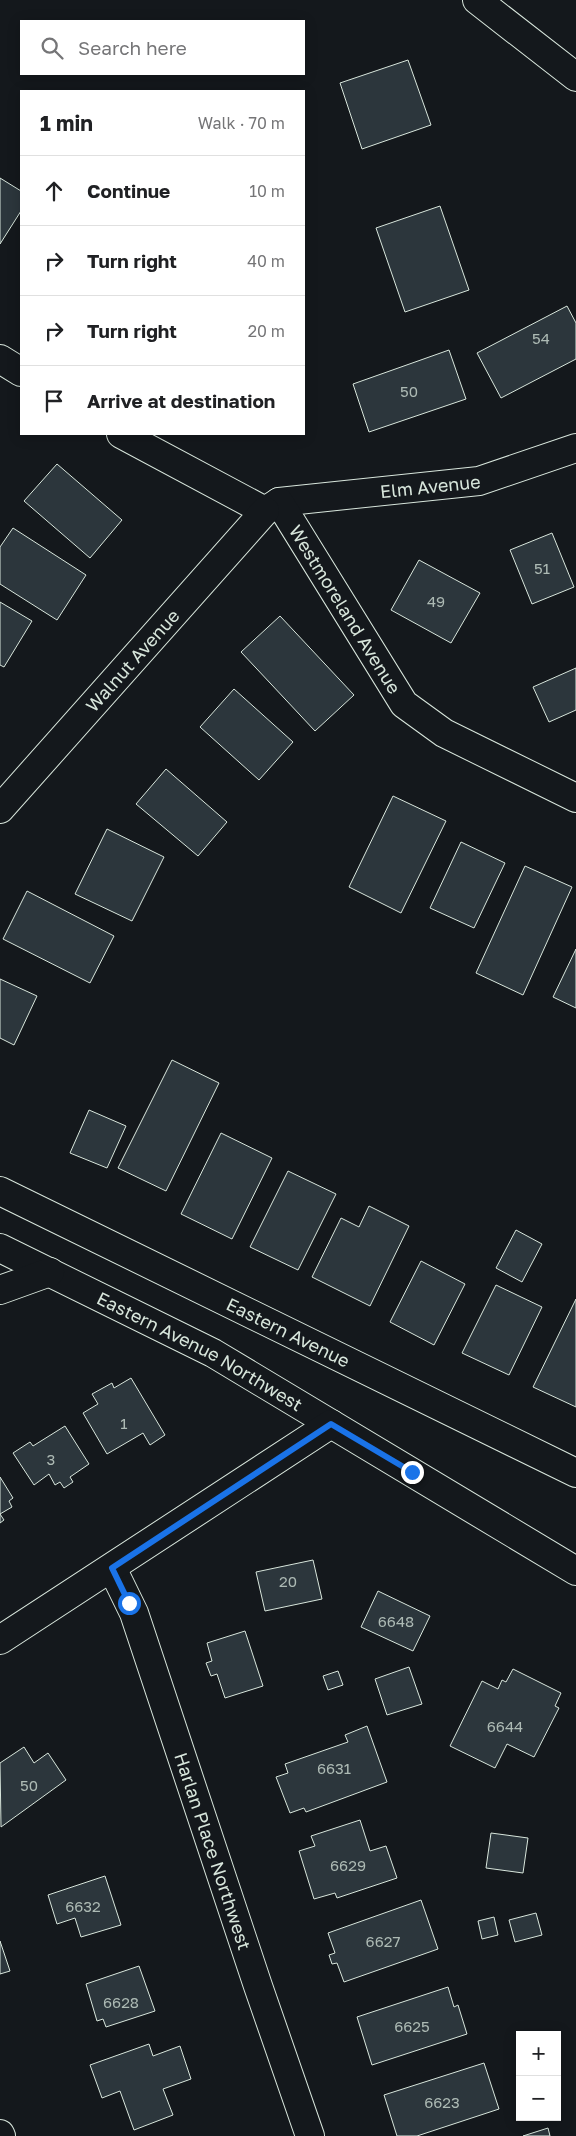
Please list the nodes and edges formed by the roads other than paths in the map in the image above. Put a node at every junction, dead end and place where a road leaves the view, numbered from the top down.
1 (477, 0) edge
2 (576, 77) edge
3 (0, 358) edge
4 (20, 371) edge
5 (123, 435) edge
6 (576, 448) edge
7 (272, 506) junction
8 (576, 798) edge
9 (0, 809) edge
10 (0, 1191) edge
11 (0, 1248) edge
12 (50, 1272) junction
13 (0, 1290) edge
14 (331, 1424) junction
15 (576, 1473) edge
16 (112, 1568) junction
17 (576, 1571) edge
18 (0, 1640) edge
19 (310, 2136) edge

1 - 2 street
3 - 4 street
5 - 7 street
6 - 7 street, Elm Avenue
7 - 8 street, Westmoreland Avenue
7 - 9 street, Walnut Avenue
10 - 15 street, Eastern Avenue
11 - 12 street, Eastern Avenue Northwest
12 - 13 street
12 - 14 street, Eastern Avenue Northwest
14 - 16 street
14 - 17 street, Eastern Avenue Northwest
16 - 18 street
16 - 19 street, Harlan Place Northwest

